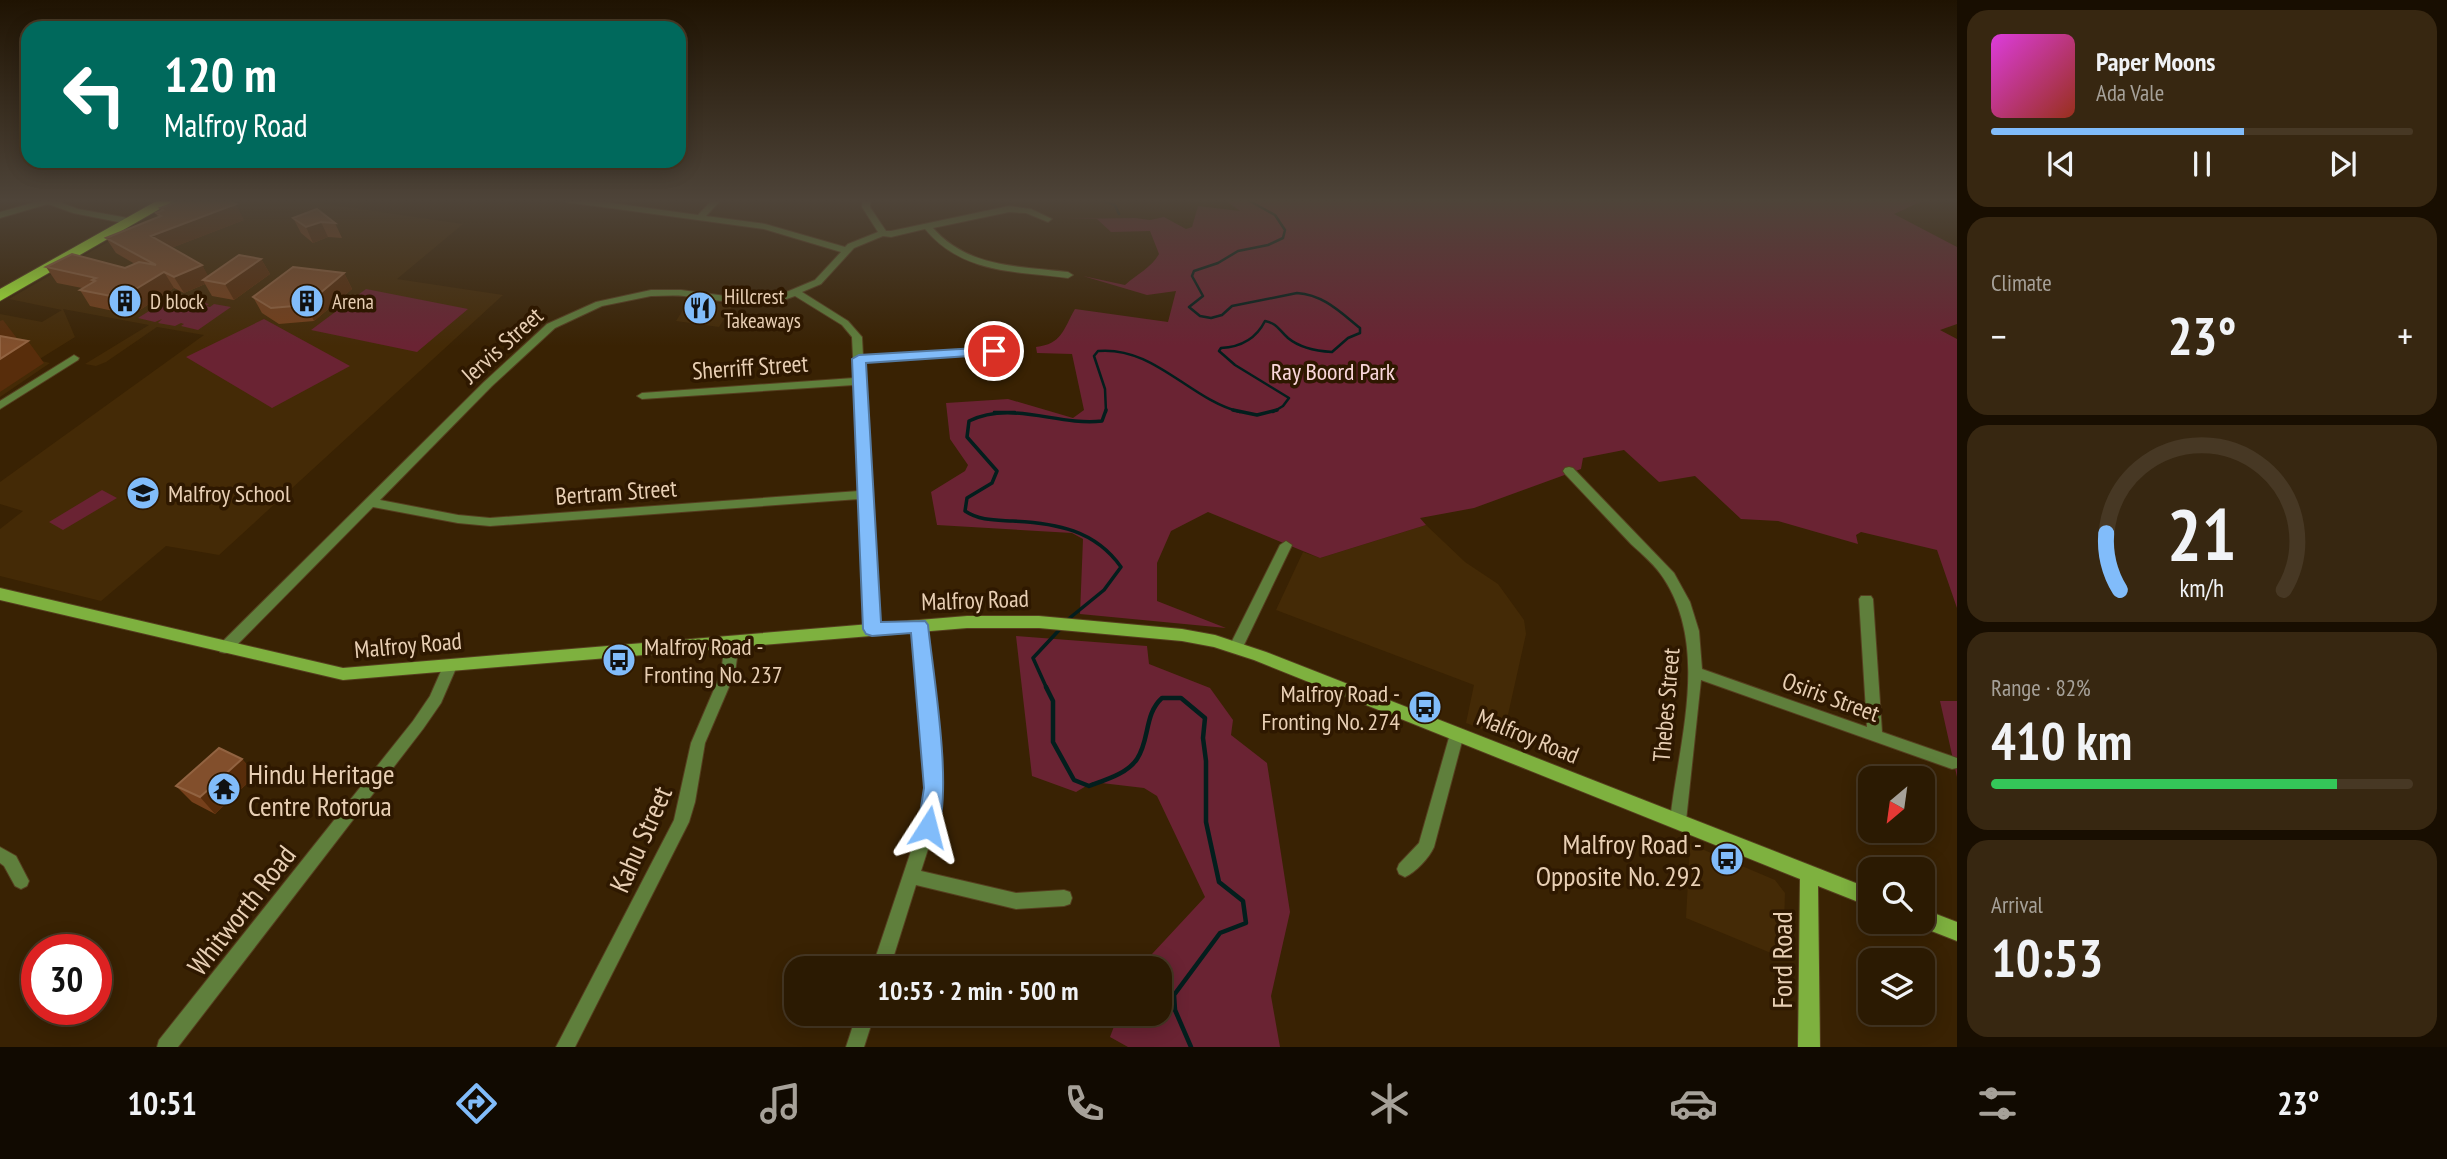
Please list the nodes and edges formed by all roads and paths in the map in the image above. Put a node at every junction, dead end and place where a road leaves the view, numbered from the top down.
1 (81, 248) edge
2 (837, 248) edge
3 (849, 248) edge
4 (949, 248) edge
5 (844, 250) junction
6 (1068, 275) dead end
7 (797, 293) junction
8 (0, 296) edge
9 (1017, 349) dead end
10 (74, 358) dead end
11 (859, 359) junction
12 (860, 381) junction
13 (642, 396) dead end
14 (0, 406) edge
15 (1569, 471) dead end
16 (866, 494) junction
17 (371, 502) junction
18 (1286, 545) dead end
19 (0, 594) edge
20 (1866, 598) dead end
21 (919, 625) junction
22 (872, 629) junction
23 (732, 642) junction
24 (1236, 647) junction
25 (225, 648) junction
26 (450, 666) junction
27 (1695, 672) junction
28 (1457, 734) junction
29 (1875, 737) junction
30 (1952, 763) dead end
31 (1678, 821) junction
32 (0, 854) edge
33 (1405, 869) dead end
34 (1809, 873) junction
35 (911, 876) junction
36 (21, 881) dead end
37 (1858, 893) edge
38 (1064, 898) dead end
39 (1935, 923) edge
40 (1957, 932) edge
41 (885, 956) edge
42 (862, 1026) edge
43 (166, 1047) edge
44 (565, 1047) edge
45 (855, 1047) edge
46 (1810, 1047) edge

1 - 8 highway
2 - 5 street
3 - 5 street, Jervis Street
4 - 6 street
5 - 7 street, Jervis Street
7 - 11 street
7 - 17 street, Jervis Street
9 - 11 street
10 - 14 street
11 - 12 street
12 - 13 street, Sherriff Street
12 - 16 street
15 - 27 street, Thebes Street
16 - 17 street, Bertram Street
16 - 22 street
17 - 25 street, Jervis Street
18 - 24 street
19 - 25 main road, Malfroy Road
20 - 29 street
21 - 22 main road, Malfroy Road
21 - 24 main road, Malfroy Road
21 - 35 street
22 - 23 main road, Malfroy Road
23 - 26 main road, Malfroy Road
23 - 44 street, Kahu Street
24 - 28 main road, Malfroy Road
25 - 26 main road, Malfroy Road
26 - 43 street, Whitworth Road
27 - 29 street, Osiris Street
27 - 31 street, Thebes Street
28 - 31 main road, Malfroy Road
28 - 33 street
29 - 30 street, Osiris Street
31 - 34 main road, Malfroy Road
32 - 36 street
34 - 37 main road, Malfroy Road
34 - 46 main road, Ford Road
35 - 38 street
35 - 41 street
39 - 40 main road
42 - 45 street

